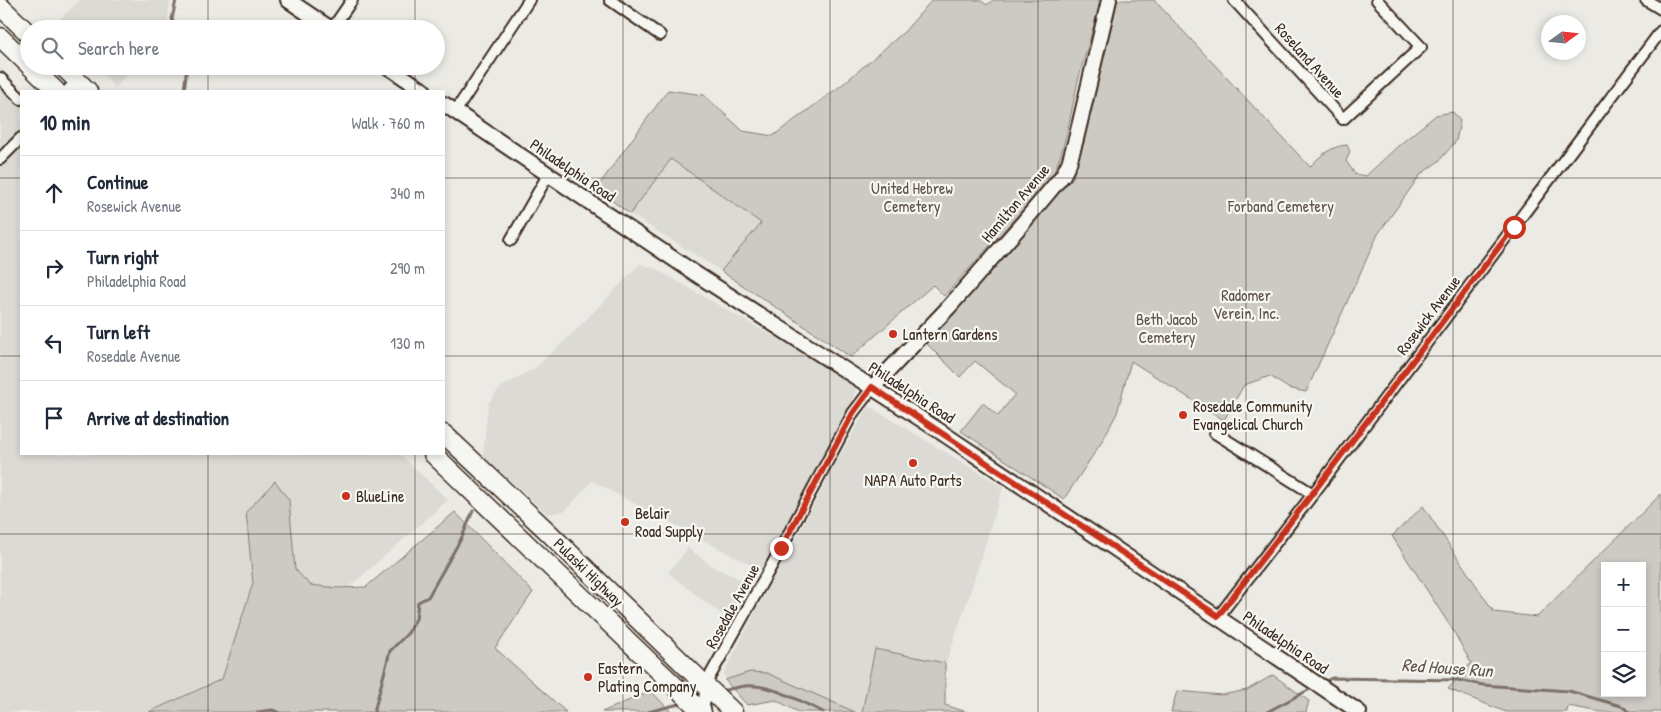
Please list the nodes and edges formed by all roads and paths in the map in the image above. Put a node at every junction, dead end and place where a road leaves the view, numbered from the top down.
1 (288, 0) edge
2 (352, 0) edge
3 (529, 0) edge
4 (610, 0) edge
5 (1109, 0) edge
6 (1234, 0) edge
7 (1377, 0) edge
8 (1646, 0) edge
9 (0, 6) edge
10 (1661, 9) edge
11 (318, 20) edge
12 (338, 20) edge
13 (20, 25) edge
14 (1661, 30) edge
15 (660, 35) dead end
16 (0, 37) edge
17 (20, 56) edge
18 (39, 75) edge
19 (68, 75) edge
20 (400, 75) edge
21 (0, 78) edge
22 (77, 88) edge
23 (55, 90) edge
24 (423, 90) edge
25 (20, 98) edge
26 (449, 108) edge
27 (20, 139) edge
28 (0, 159) edge
29 (548, 175) junction
30 (511, 240) dead end
31 (872, 387) junction
32 (1215, 433) dead end
33 (445, 435) edge
34 (435, 455) edge
35 (1312, 494) junction
36 (1218, 616) junction
37 (704, 685) junction
38 (703, 712) edge
39 (733, 712) edge
40 (1359, 712) edge

1 - 11 main road
2 - 12 street
3 - 26 street
4 - 15 street
5 - 31 main road, Hamilton Avenue
6 - 7 street, Roseland Avenue
8 - 10 street
9 - 13 highway
14 - 35 street, Rosewick Avenue
16 - 17 highway
18 - 23 highway
19 - 22 highway
20 - 24 main road
21 - 25 street
26 - 29 main road, Philadelphia Road
27 - 28 street
29 - 30 street
29 - 31 main road, Philadelphia Road
31 - 36 main road, Philadelphia Road
31 - 37 street, Rosedale Avenue
32 - 35 street
33 - 37 highway, Pulaski Highway
34 - 38 highway, Pulaski Highway
35 - 36 street, Rosewick Avenue
36 - 40 main road, Philadelphia Road
37 - 38 street, Rosedale Avenue
37 - 39 highway, Pulaski Highway

